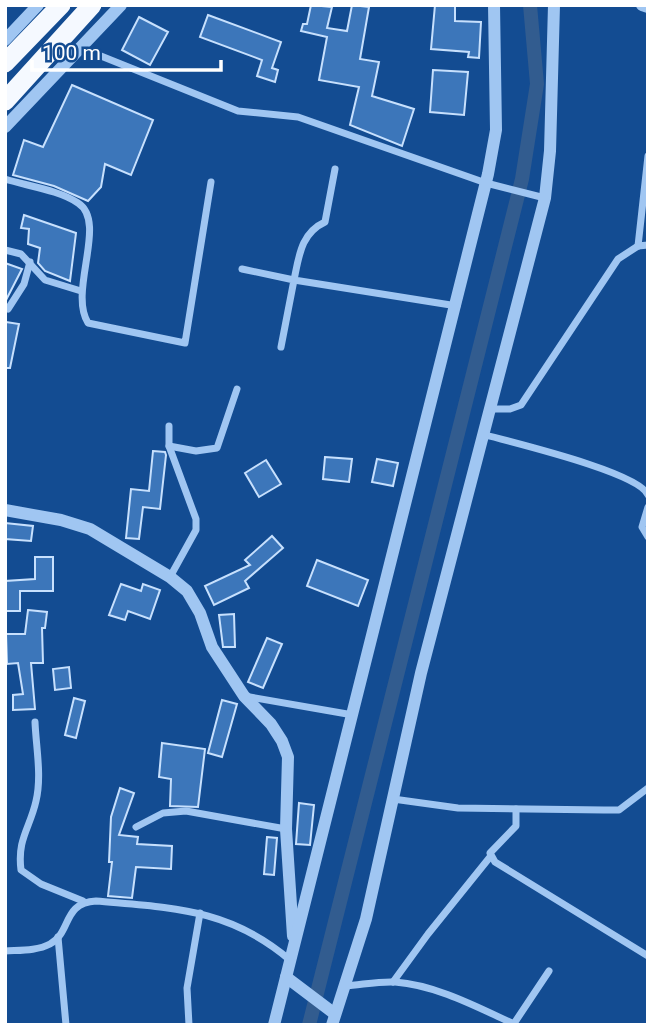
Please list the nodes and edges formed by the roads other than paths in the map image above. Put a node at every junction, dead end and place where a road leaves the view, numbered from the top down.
1 (38, 5) edge
2 (61, 5) edge
3 (92, 5) edge
4 (121, 5) edge
5 (494, 5) edge
6 (554, 5) edge
7 (642, 5) edge
8 (648, 7) edge
9 (5, 40) edge
10 (81, 48) junction
11 (5, 63) edge
12 (5, 101) edge
13 (5, 127) edge
14 (648, 156) edge
15 (335, 169) dead end
16 (5, 179) edge
17 (211, 182) dead end
18 (491, 184) junction
19 (545, 198) junction
20 (648, 245) edge
21 (638, 246) junction
22 (5, 250) edge
23 (30, 262) junction
24 (242, 269) dead end
25 (294, 280) junction
26 (81, 291) junction
27 (457, 306) junction
28 (8, 309) dead end
29 (281, 347) dead end
30 (237, 389) dead end
31 (488, 409) junction
32 (169, 426) dead end
33 (482, 434) junction
34 (169, 446) junction
35 (647, 491) edge
36 (648, 507) edge
37 (5, 510) edge
38 (648, 537) edge
39 (170, 577) junction
40 (244, 696) junction
41 (353, 715) junction
42 (35, 722) dead end
43 (648, 789) edge
44 (393, 799) junction
45 (516, 809) junction
46 (136, 827) dead end
47 (286, 829) junction
48 (491, 858) junction
49 (83, 901) junction
50 (200, 914) junction
51 (58, 937) junction
52 (5, 951) edge
53 (292, 953) junction
54 (648, 956) edge
55 (549, 971) dead end
56 (286, 977) junction
57 (393, 982) junction
58 (345, 986) junction
59 (332, 1016) edge
60 (513, 1024) edge
61 (66, 1025) edge
62 (189, 1025) edge
63 (274, 1025) edge

1 - 9 street
2 - 11 highway
3 - 12 highway
4 - 10 street
5 - 18 street
6 - 19 street
7 - 8 street
10 - 13 street
10 - 18 street
14 - 21 street
15 - 25 street
16 - 26 street
17 - 26 street
18 - 19 street
18 - 27 street
19 - 31 street
20 - 21 street
21 - 31 street
22 - 23 street
23 - 26 street
23 - 28 street
24 - 25 street
25 - 27 street
25 - 29 street
27 - 41 street
30 - 34 street
31 - 33 street
32 - 34 street
33 - 35 street
33 - 44 street
34 - 39 street
36 - 38 street
37 - 39 street
39 - 40 street
40 - 41 street
40 - 47 street
41 - 53 street
42 - 49 street
43 - 45 street
44 - 45 street
44 - 58 street
45 - 48 street
46 - 47 street
47 - 53 street
48 - 54 street
48 - 57 street
49 - 50 street
49 - 51 street
50 - 53 street
50 - 62 street
51 - 52 street
51 - 61 street
53 - 56 street
55 - 60 street
56 - 59 street
56 - 63 street
57 - 58 street
57 - 60 street
58 - 59 street

